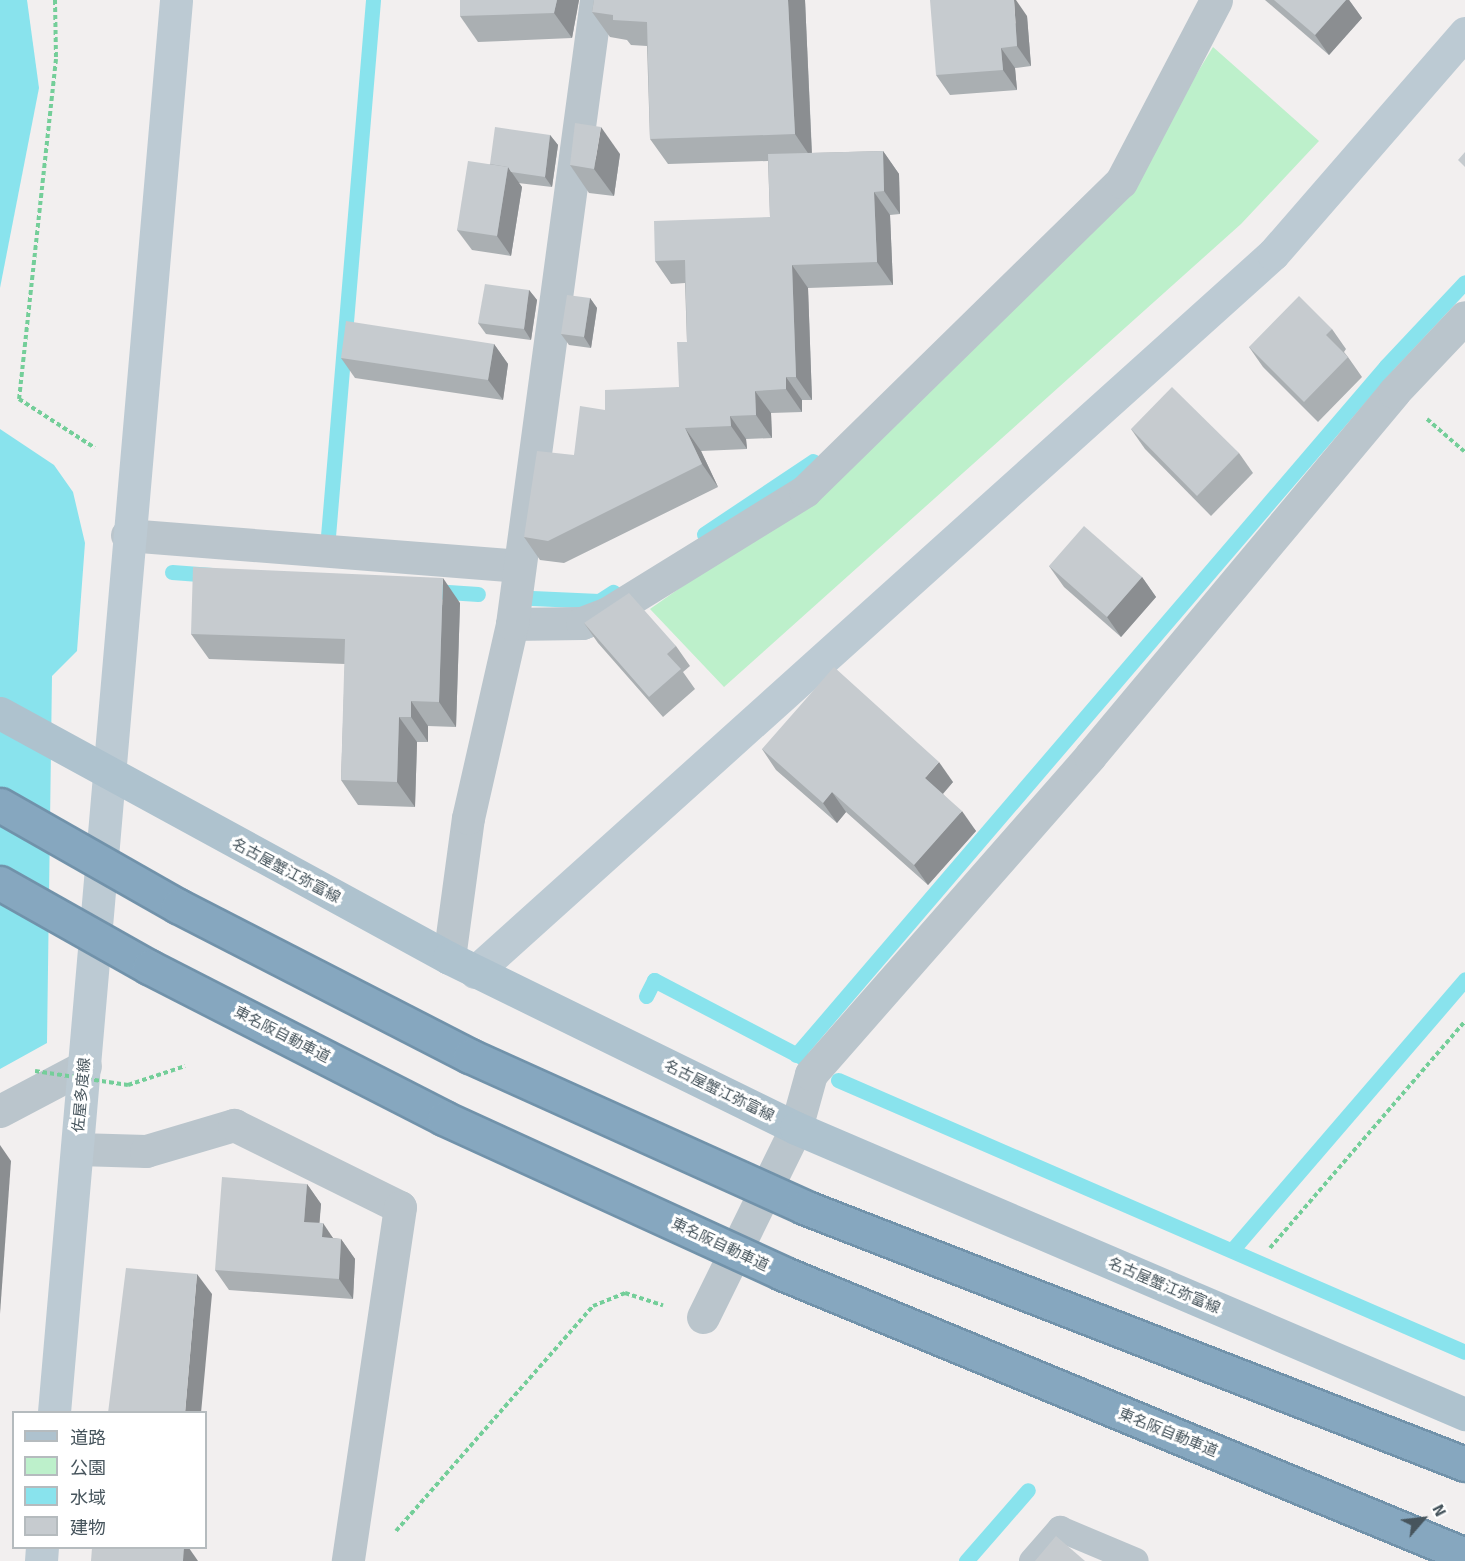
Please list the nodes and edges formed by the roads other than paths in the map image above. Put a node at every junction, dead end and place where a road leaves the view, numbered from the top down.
1 (177, 0) edge
2 (596, 0) edge
3 (1216, 0) edge
4 (1465, 33) edge
5 (1465, 317) edge
6 (127, 535) junction
7 (518, 566) junction
8 (512, 624) junction
9 (0, 713) edge
10 (111, 777) junction
11 (0, 805) edge
12 (0, 883) edge
13 (462, 965) junction
14 (85, 1066) junction
15 (0, 1111) edge
16 (796, 1128) junction
17 (77, 1149) junction
18 (703, 1317) road end
19 (54, 1411) edge
20 (1465, 1414) edge
21 (1465, 1464) edge
22 (1465, 1555) edge
23 (348, 1561) edge
24 (1032, 1561) edge
25 (1136, 1561) edge

1 - 6 street, 佐屋多度線
2 - 7 street
3 - 8 street
4 - 13 street
5 - 16 street
6 - 7 street
6 - 10 street, 佐屋多度線
7 - 8 street
8 - 13 street
9 - 10 main road, 名古屋蟹江弥富線
10 - 13 main road, 名古屋蟹江弥富線
10 - 14 street, 佐屋多度線
11 - 21 highway, bridge
12 - 22 highway, 東名阪自動車道, bridge
13 - 16 main road, 名古屋蟹江弥富線
14 - 15 street
14 - 17 street, 佐屋多度線
16 - 18 street
16 - 20 main road, 名古屋蟹江弥富線
17 - 19 street, 佐屋多度線
17 - 23 street
24 - 25 lane

